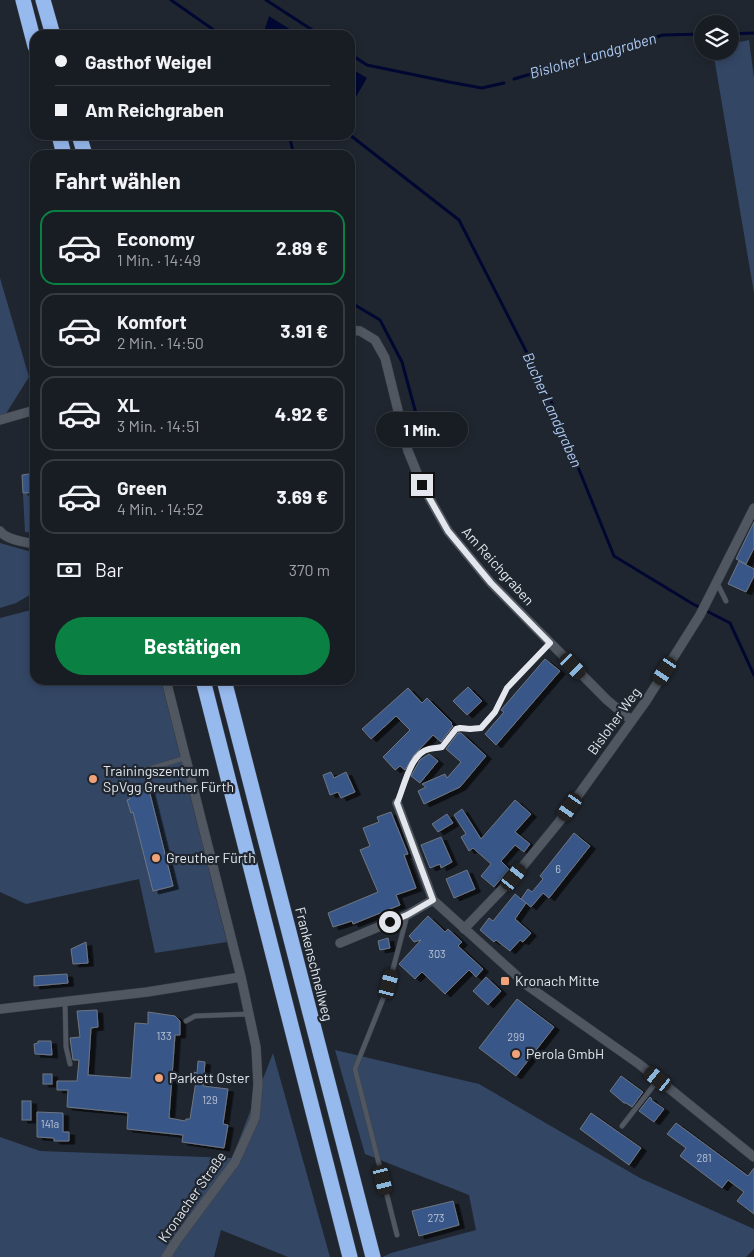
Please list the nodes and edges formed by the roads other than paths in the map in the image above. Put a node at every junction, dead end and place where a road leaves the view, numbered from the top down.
1 (23, 0) edge
2 (44, 0) edge
3 (31, 30) edge
4 (52, 30) edge
5 (355, 330) edge
6 (30, 411) edge
7 (0, 420) edge
8 (754, 508) edge
9 (0, 531) edge
10 (30, 543) edge
11 (717, 583) junction
12 (726, 601) dead end
13 (550, 643) junction
14 (167, 685) edge
15 (204, 685) edge
16 (225, 685) edge
17 (631, 720) junction
18 (185, 758) junction
19 (142, 771) dead end
20 (397, 803) joint
21 (433, 900) junction
22 (407, 915) junction
23 (464, 929) junction
24 (340, 943) dead end
25 (241, 978) junction
26 (65, 1002) junction
27 (0, 1009) edge
28 (249, 1014) junction
29 (186, 1021) dead end
30 (70, 1064) dead end
31 (658, 1079) junction
32 (622, 1126) dead end
33 (754, 1157) edge
34 (397, 1235) dead end
35 (166, 1257) edge
36 (350, 1257) edge
37 (373, 1257) edge

1 - 3 highway
2 - 4 highway
5 - 13 street, Am Reichgraben
6 - 7 street
8 - 11 street, Bisloher Weg
9 - 10 street
11 - 12 lane
11 - 17 street, Bisloher Weg
13 - 17 street, Am Reichgraben
13 - 20 lane
14 - 18 street, Kronacher Straße
15 - 36 highway
16 - 37 highway, Frankenschnellweg
17 - 23 street, Bisloher Weg
18 - 19 lane
18 - 25 street, Kronacher Straße
20 - 21 street
21 - 22 street
21 - 23 street
22 - 24 street
22 - 34 lane
23 - 31 street
25 - 26 street
25 - 28 street, Kronacher Straße
26 - 27 street
26 - 30 lane
28 - 29 lane
28 - 35 street, Kronacher Straße
31 - 32 lane
31 - 33 street

